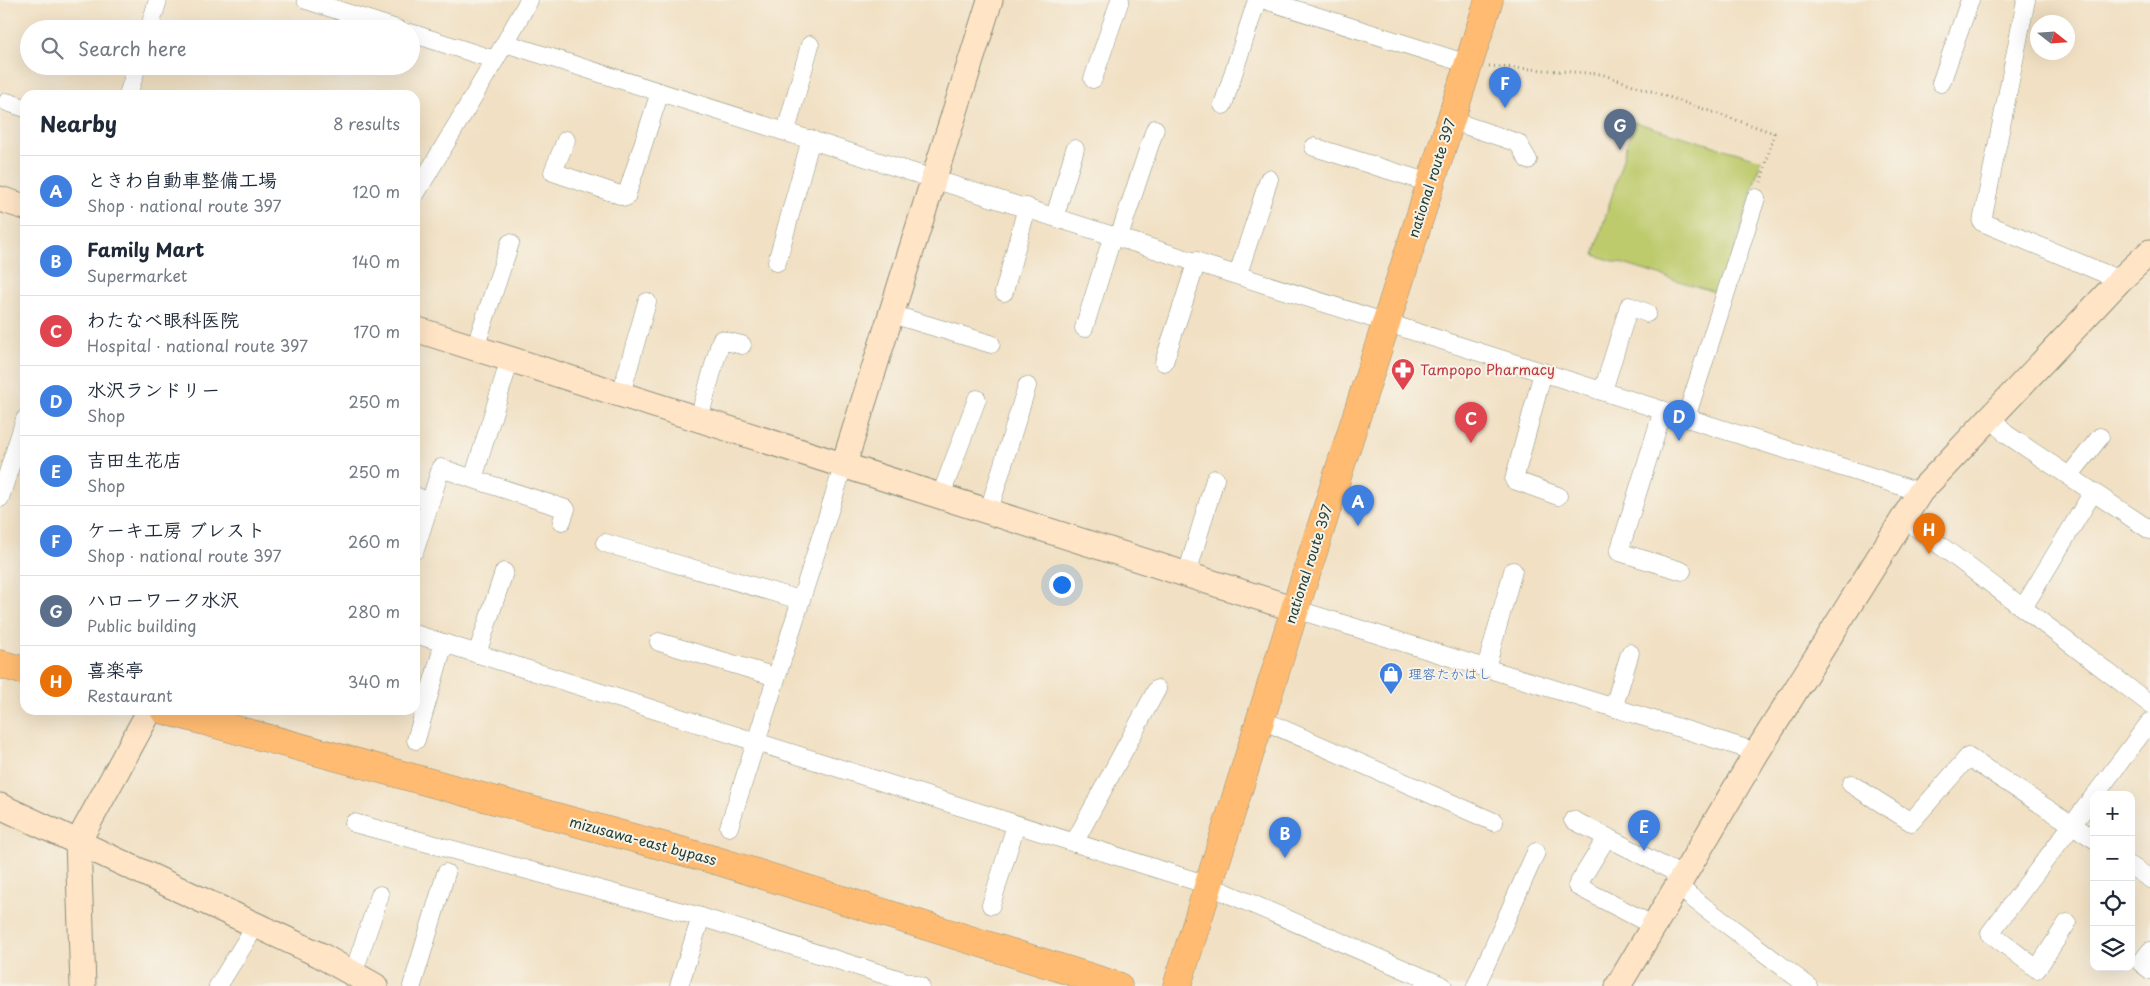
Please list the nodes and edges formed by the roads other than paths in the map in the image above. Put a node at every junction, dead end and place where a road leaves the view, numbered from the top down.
1 (158, 0) edge
2 (306, 0) edge
3 (528, 0) edge
4 (990, 0) edge
5 (1120, 0) edge
6 (1257, 0) edge
7 (1265, 0) edge
8 (1488, 0) edge
9 (1970, 0) edge
10 (2026, 0) edge
11 (1283, 3) edge
12 (152, 20) edge
13 (369, 20) edge
14 (420, 36) edge
15 (505, 43) junction
16 (810, 45) dead end
17 (495, 60) junction
18 (1468, 64) junction
19 (134, 75) edge
20 (1093, 79) dead end
21 (1941, 83) dead end
22 (130, 90) edge
23 (660, 92) junction
24 (7, 102) dead end
25 (1223, 105) dead end
26 (20, 106) edge
27 (1450, 120) junction
28 (1155, 129) dead end
29 (786, 131) junction
30 (810, 139) junction
31 (566, 140) dead end
32 (1314, 147) dead end
33 (1074, 149) dead end
34 (1528, 160) dead end
35 (934, 178) junction
36 (1269, 179) dead end
37 (1430, 183) junction
38 (420, 186) edge
39 (1756, 198) road end
40 (0, 199) edge
41 (20, 206) edge
42 (1027, 207) junction
43 (1055, 216) junction
44 (1116, 236) junction
45 (510, 243) dead end
46 (2150, 252) edge
47 (1197, 261) junction
48 (777, 262) dead end
49 (1238, 274) junction
50 (2120, 280) junction
51 (1004, 292) dead end
52 (646, 302) dead end
53 (1647, 313) dead end
54 (891, 314) junction
55 (1387, 321) junction
56 (1084, 328) dead end
57 (420, 331) edge
58 (991, 344) dead end
59 (742, 345) dead end
60 (475, 348) junction
61 (510, 359) junction
62 (1164, 362) dead end
63 (1543, 372) junction
64 (1027, 386) dead end
65 (1603, 391) junction
66 (621, 394) junction
67 (977, 399) dead end
68 (1663, 410) junction
69 (1992, 417) junction
70 (699, 418) junction
71 (1686, 418) junction
72 (20, 435) edge
73 (2100, 436) dead end
74 (844, 464) junction
75 (2069, 476) junction
76 (473, 479) junction
77 (1215, 479) dead end
78 (1920, 492) junction
79 (2093, 492) junction
80 (941, 495) junction
81 (1558, 496) dead end
82 (0, 498) edge
83 (422, 499) edge
84 (989, 510) junction
85 (420, 514) edge
86 (1904, 518) junction
87 (562, 521) dead end
88 (2150, 530) edge
89 (605, 543) dead end
90 (1513, 571) dead end
91 (1682, 571) dead end
92 (504, 572) dead end
93 (1187, 574) junction
94 (800, 600) junction
95 (2023, 608) junction
96 (1295, 609) junction
97 (420, 636) edge
98 (659, 642) dead end
99 (444, 643) junction
100 (1630, 653) dead end
101 (477, 654) junction
102 (0, 664) edge
103 (1486, 668) junction
104 (20, 670) edge
105 (776, 677) junction
106 (1157, 689) dead end
107 (2150, 704) edge
108 (1614, 706) junction
109 (147, 715) edge
110 (182, 715) edge
111 (1260, 718) junction
112 (2150, 722) edge
113 (416, 740) dead end
114 (755, 742) junction
115 (1757, 752) junction
116 (1851, 784) dead end
117 (2098, 791) edge
118 (2090, 801) edge
119 (0, 806) edge
120 (1574, 820) dead end
121 (1494, 822) dead end
122 (354, 823) dead end
123 (2073, 824) junction
124 (1016, 825) junction
125 (728, 827) dead end
126 (2090, 836) edge
127 (1607, 837) junction
128 (78, 842) junction
129 (1074, 843) junction
130 (1536, 852) dead end
131 (2135, 869) edge
132 (446, 873) dead end
133 (2150, 879) edge
134 (1208, 885) junction
135 (1678, 885) junction
136 (380, 895) dead end
137 (992, 905) dead end
138 (701, 917) junction
139 (2067, 923) dead end
140 (256, 925) junction
141 (1654, 926) junction
142 (2150, 951) edge
143 (2150, 970) edge
144 (353, 974) junction
145 (83, 986) edge
146 (218, 986) edge
147 (375, 986) edge
148 (412, 986) edge
149 (678, 986) edge
150 (920, 986) edge
151 (1118, 986) edge
152 (1178, 986) edge
153 (1443, 986) edge
154 (1476, 986) edge
155 (1618, 986) edge
156 (1808, 986) edge

1 - 12 street
2 - 13 street
3 - 15 street
4 - 35 street
5 - 20 street
6 - 25 street
7 - 11 street
8 - 18 highway, national route 397
9 - 21 street
10 - 50 street
11 - 18 street
14 - 17 street
15 - 17 street
15 - 23 street
16 - 29 street
17 - 38 street
18 - 27 highway, national route 397
19 - 22 street
23 - 29 street
23 - 31 street
24 - 26 street
27 - 34 street
27 - 37 highway, national route 397
28 - 44 street
29 - 30 street
30 - 35 street
30 - 48 street
32 - 37 street
33 - 43 street
35 - 42 street
35 - 54 street
36 - 49 street
37 - 55 highway, national route 397
39 - 71 street
40 - 41 street
42 - 43 street
42 - 51 street
43 - 44 street
44 - 47 street
44 - 56 street
45 - 60 street
46 - 50 street
47 - 49 street
47 - 62 street
49 - 55 street
50 - 69 street
52 - 66 street
53 - 65 street
54 - 58 street
54 - 74 street
55 - 63 street
55 - 96 highway, national route 397
57 - 60 street
59 - 70 street
60 - 61 street
61 - 66 street
61 - 76 street
63 - 65 street
63 - 81 street
64 - 84 street
65 - 68 street
66 - 70 street
67 - 80 street
68 - 71 street
68 - 91 street
69 - 75 street
69 - 78 street
70 - 74 street
71 - 78 street
72 - 82 street
73 - 75 street
74 - 80 street
74 - 94 street
75 - 79 street
76 - 83 street
76 - 87 street
77 - 93 street
78 - 86 street
79 - 88 street
79 - 95 street
80 - 84 street
83 - 85 street
84 - 93 street
86 - 95 street
86 - 115 street
89 - 94 street
90 - 103 street
92 - 101 street
93 - 96 street
94 - 105 street
95 - 107 street
96 - 103 street
96 - 111 highway, national route 397
97 - 99 street
98 - 105 street
99 - 101 street
99 - 113 street
100 - 108 street
101 - 114 street
102 - 104 highway
103 - 108 street
105 - 114 street
106 - 129 street
108 - 115 street
109 - 128 street
110 - 151 highway, mizusawa-east bypass
111 - 121 street
111 - 134 highway, national route 397
112 - 117 street
114 - 124 street
114 - 125 street
115 - 135 street
116 - 123 street
118 - 123 street
119 - 128 street
120 - 127 street
122 - 138 street
123 - 126 street
123 - 139 street
124 - 129 street
124 - 137 street
127 - 135 street
127 - 141 street
128 - 140 street
128 - 145 street
129 - 134 street
130 - 154 street
131 - 133 street
132 - 148 street
134 - 152 highway, national route 397
134 - 153 street
135 - 141 street
135 - 156 street
136 - 144 street
138 - 149 street
138 - 150 street
140 - 144 street
140 - 146 street
141 - 155 street
142 - 143 street
144 - 147 street

